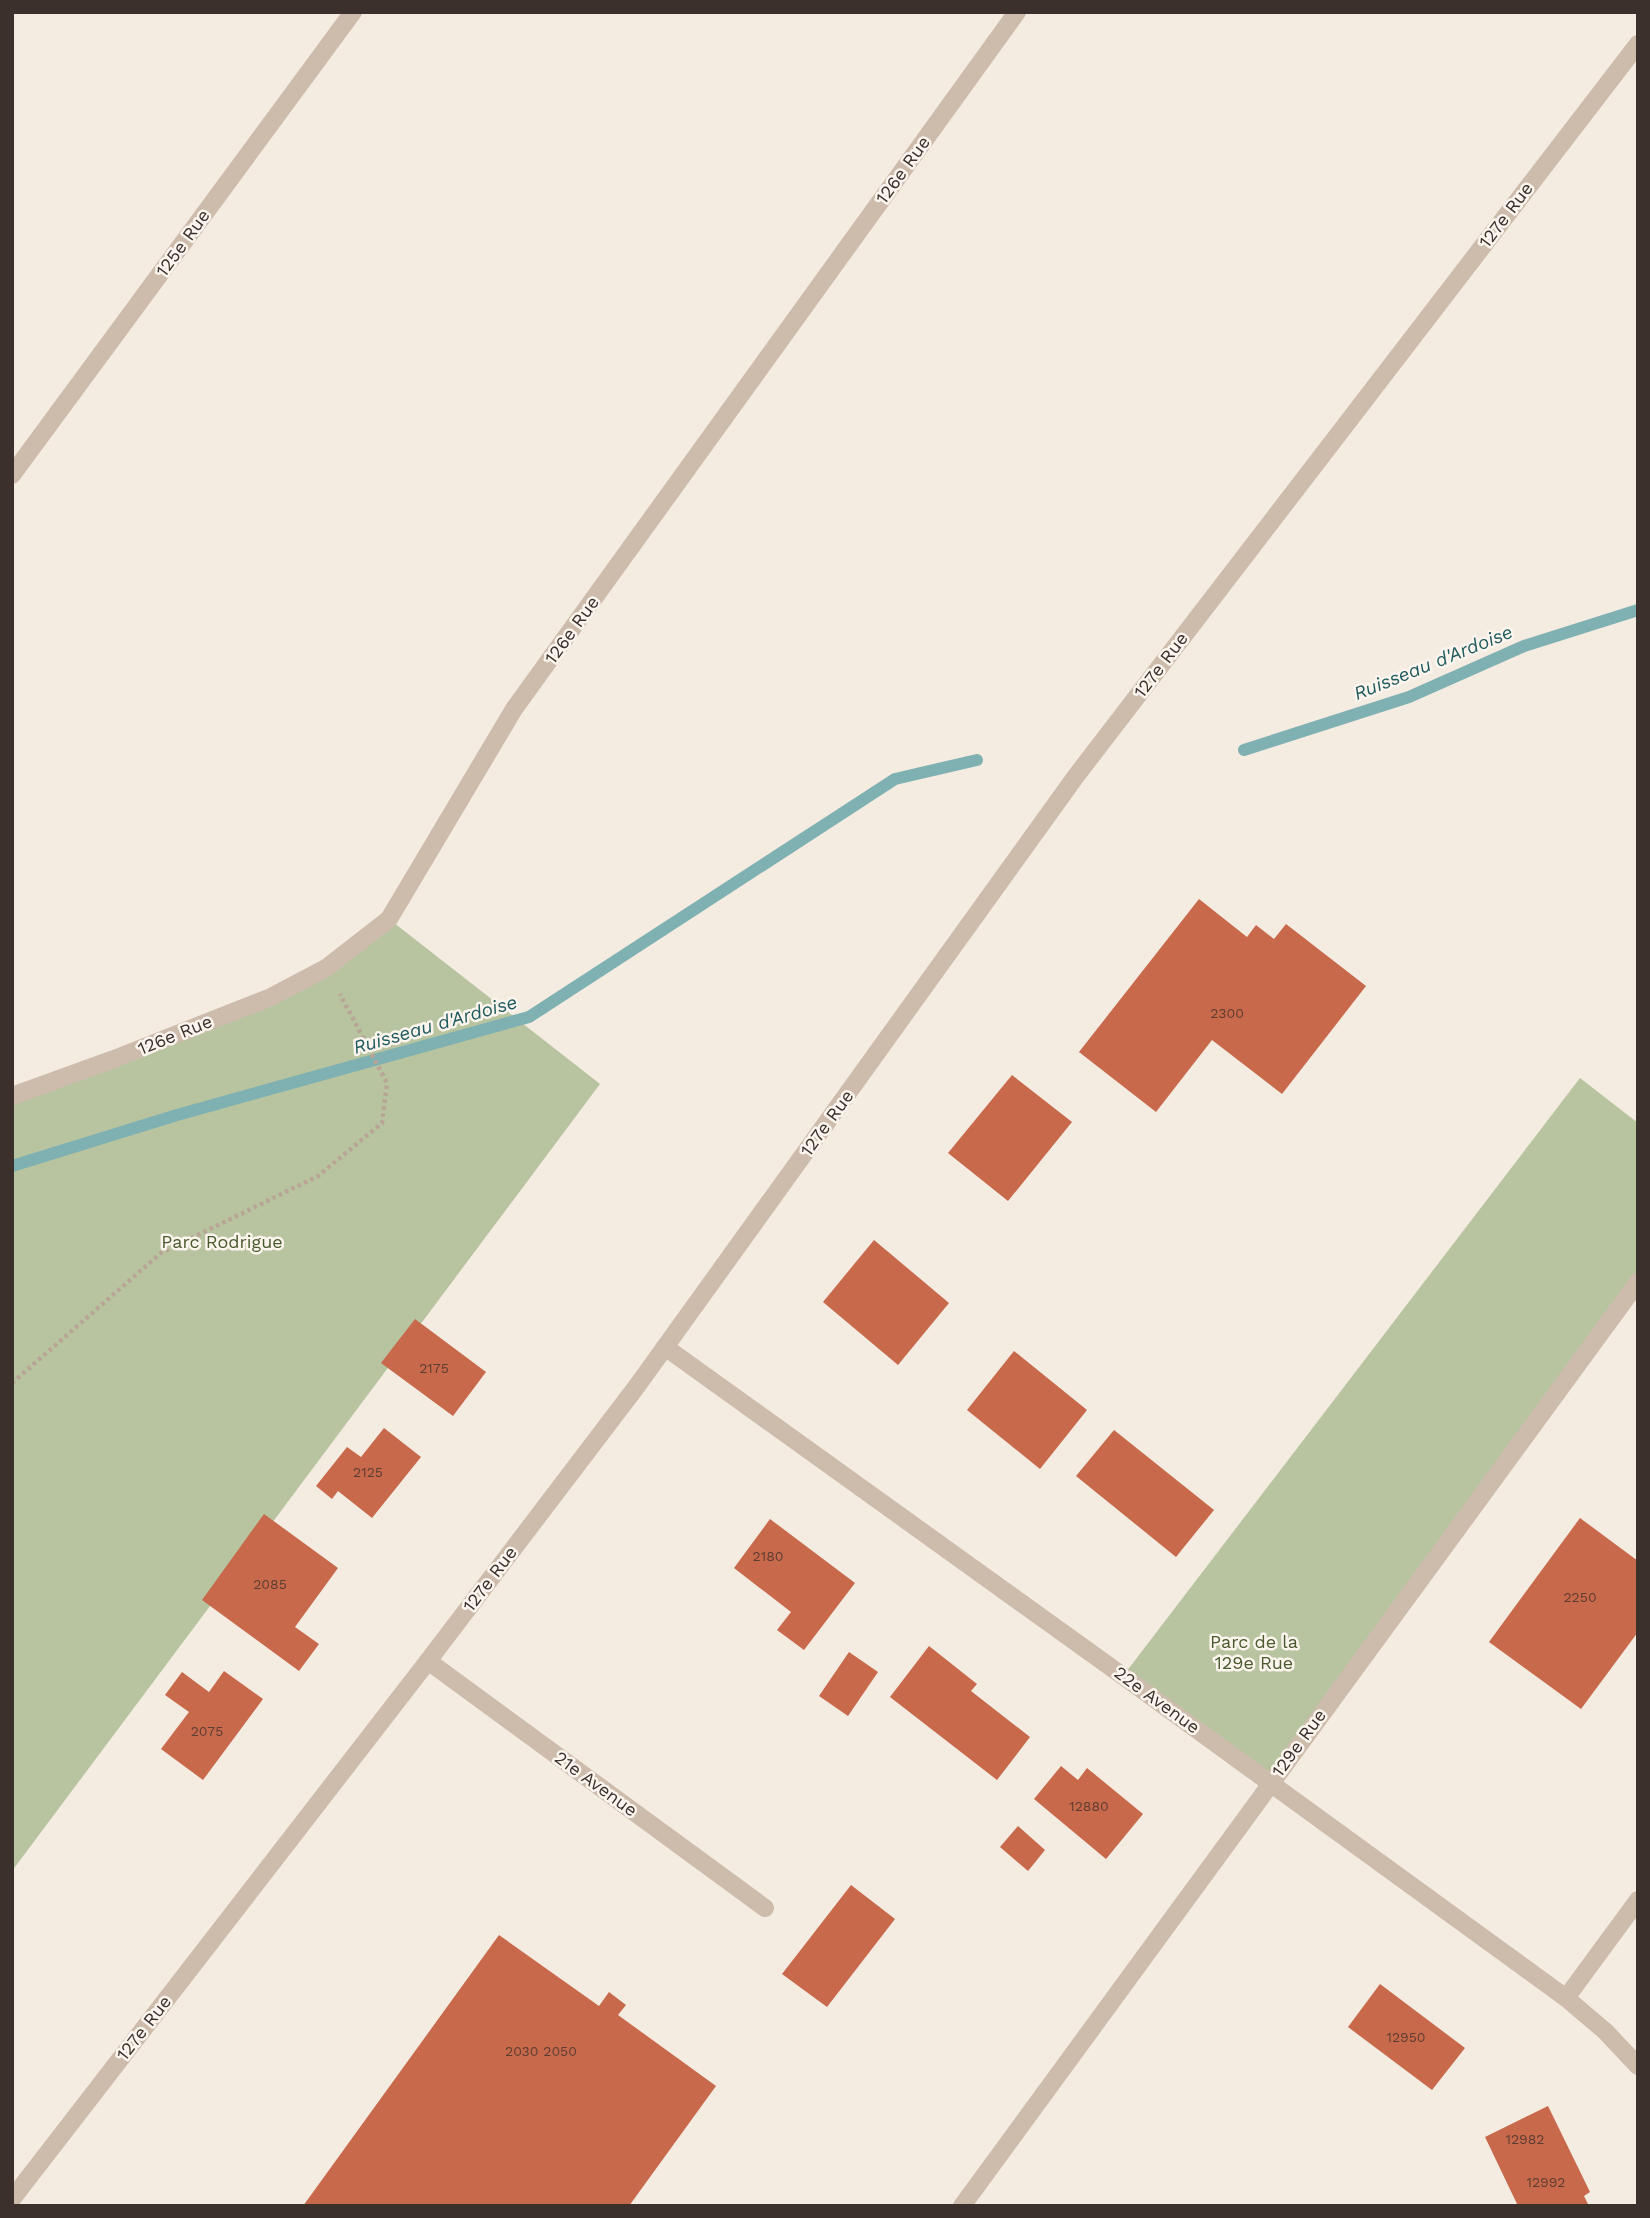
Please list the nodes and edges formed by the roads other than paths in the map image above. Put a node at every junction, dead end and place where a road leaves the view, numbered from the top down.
1 (354, 12) edge
2 (1017, 12) edge
3 (1638, 44) edge
4 (12, 475) edge
5 (12, 1096) edge
6 (1638, 1282) edge
7 (665, 1347) junction
8 (428, 1661) junction
9 (1270, 1783) junction
10 (1638, 1900) edge
11 (765, 1908) dead end
12 (1566, 1998) junction
13 (1638, 2066) edge
14 (12, 2199) edge
15 (962, 2206) edge

1 - 4 street, 125e Rue
2 - 5 street, 126e Rue
3 - 7 street, 127e Rue
6 - 9 street, 129e Rue
7 - 8 street, 127e Rue
7 - 9 street, 22e Avenue
8 - 11 street, 21e Avenue
8 - 14 street, 127e Rue
9 - 12 street, 22e Avenue
9 - 15 street, 129e Rue
10 - 12 street
12 - 13 street, 22e Avenue

